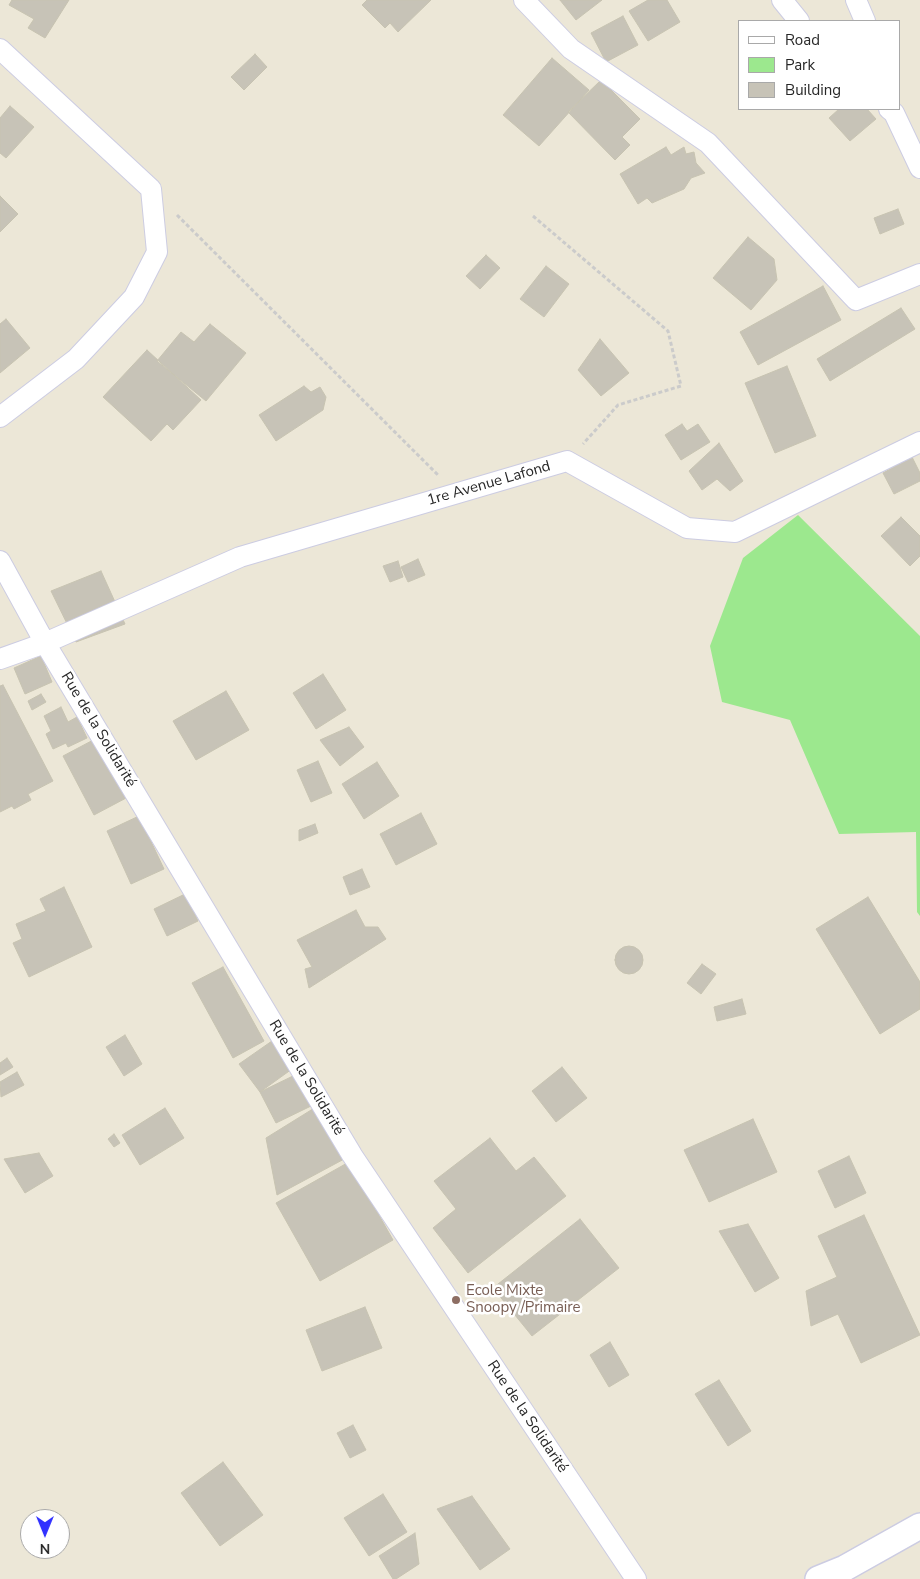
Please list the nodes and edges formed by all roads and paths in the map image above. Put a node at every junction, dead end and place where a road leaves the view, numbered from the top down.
1 (524, 0) edge
2 (782, 0) edge
3 (856, 0) edge
4 (798, 20) edge
5 (865, 20) edge
6 (0, 49) edge
7 (892, 110) edge
8 (920, 168) edge
9 (151, 189) junction
10 (533, 216) dead end
11 (920, 274) edge
12 (0, 417) edge
13 (920, 442) edge
14 (567, 461) junction
15 (456, 494) junction
16 (0, 561) edge
17 (45, 643) junction
18 (0, 659) edge
19 (920, 1526) edge
20 (636, 1579) edge
21 (818, 1579) edge

1 - 11 street
2 - 4 street
3 - 5 street
6 - 9 street
7 - 8 street
9 - 12 street
9 - 15 path
10 - 14 path
13 - 14 street, 1re Avenue Lafond
14 - 15 street, 1re Avenue Lafond
15 - 17 street, 1re Avenue Lafond
16 - 17 street, Rue de la Solidarité
17 - 18 street, 1re Avenue Lafond
17 - 20 street, Rue de la Solidarité
19 - 21 street

